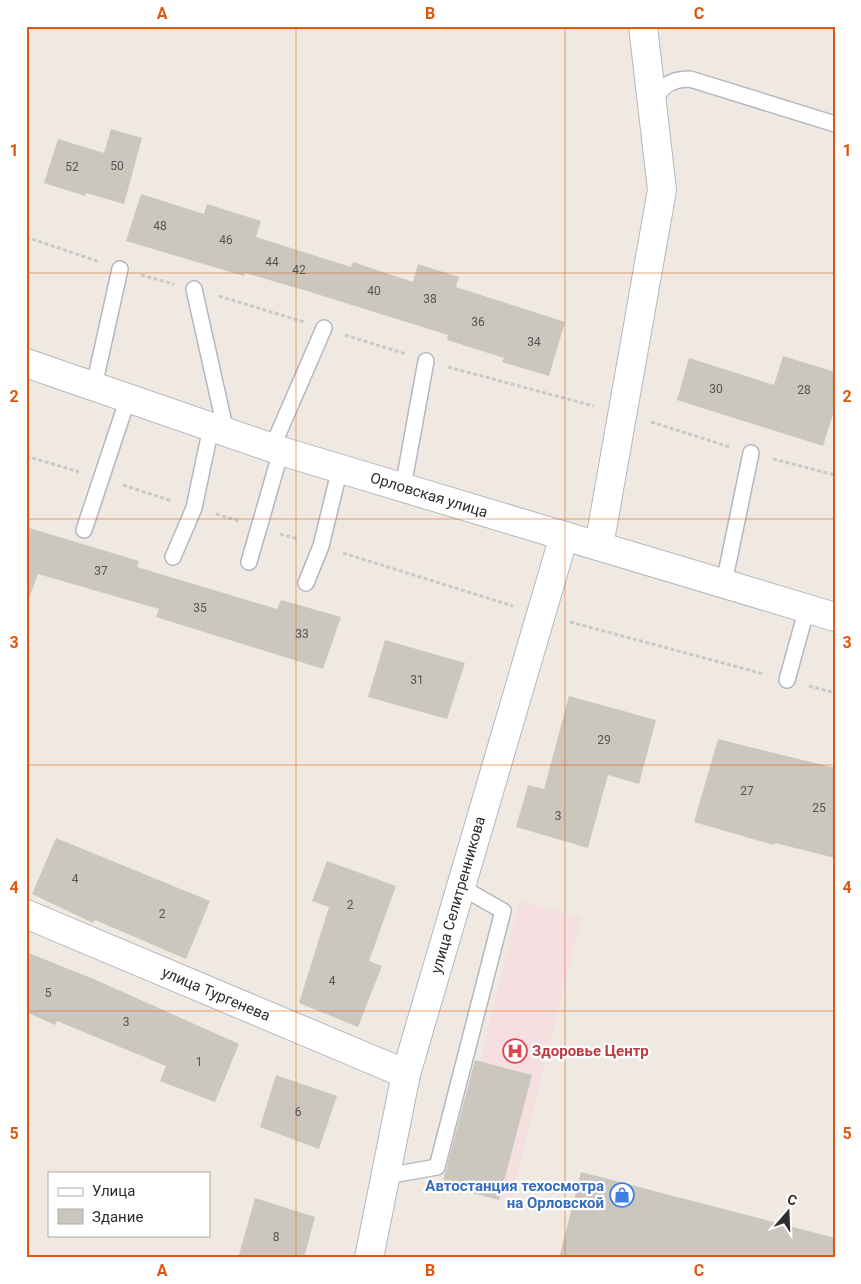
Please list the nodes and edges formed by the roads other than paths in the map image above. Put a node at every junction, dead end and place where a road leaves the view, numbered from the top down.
1 (643, 26) edge
2 (652, 109) junction
3 (835, 124) edge
4 (120, 269) dead end
5 (194, 289) dead end
6 (324, 328) dead end
7 (426, 361) dead end
8 (27, 367) edge
9 (94, 386) junction
10 (128, 398) junction
11 (218, 429) junction
12 (277, 449) junction
13 (751, 453) dead end
14 (340, 468) junction
15 (403, 487) junction
16 (84, 530) dead end
17 (564, 536) junction
18 (599, 546) junction
19 (173, 557) dead end
20 (249, 562) dead end
21 (306, 583) dead end
22 (724, 583) junction
23 (806, 608) junction
24 (835, 617) edge
25 (787, 680) road end
26 (460, 887) junction
27 (26, 914) edge
28 (406, 1074) junction
29 (386, 1176) junction
30 (369, 1258) edge

1 - 2 street
2 - 3 lane
2 - 18 street
4 - 9 lane
5 - 11 lane
6 - 12 lane
7 - 15 lane
8 - 9 street, Орловская улица
9 - 10 street, Орловская улица
10 - 11 street, Орловская улица
10 - 16 lane
11 - 12 street, Орловская улица
11 - 19 lane
12 - 14 street, Орловская улица
12 - 20 lane
13 - 22 lane
14 - 15 street, Орловская улица
14 - 21 lane
15 - 17 street, Орловская улица
17 - 18 street, Орловская улица
17 - 26 street, улица Селитренникова
18 - 22 street, Орловская улица
22 - 23 street, Орловская улица
23 - 24 street, Орловская улица
23 - 25 lane
26 - 28 street, улица Селитренникова
26 - 29 lane
27 - 28 street, улица Тургенева
28 - 29 street, улица Селитренникова
29 - 30 street, улица Селитренникова

